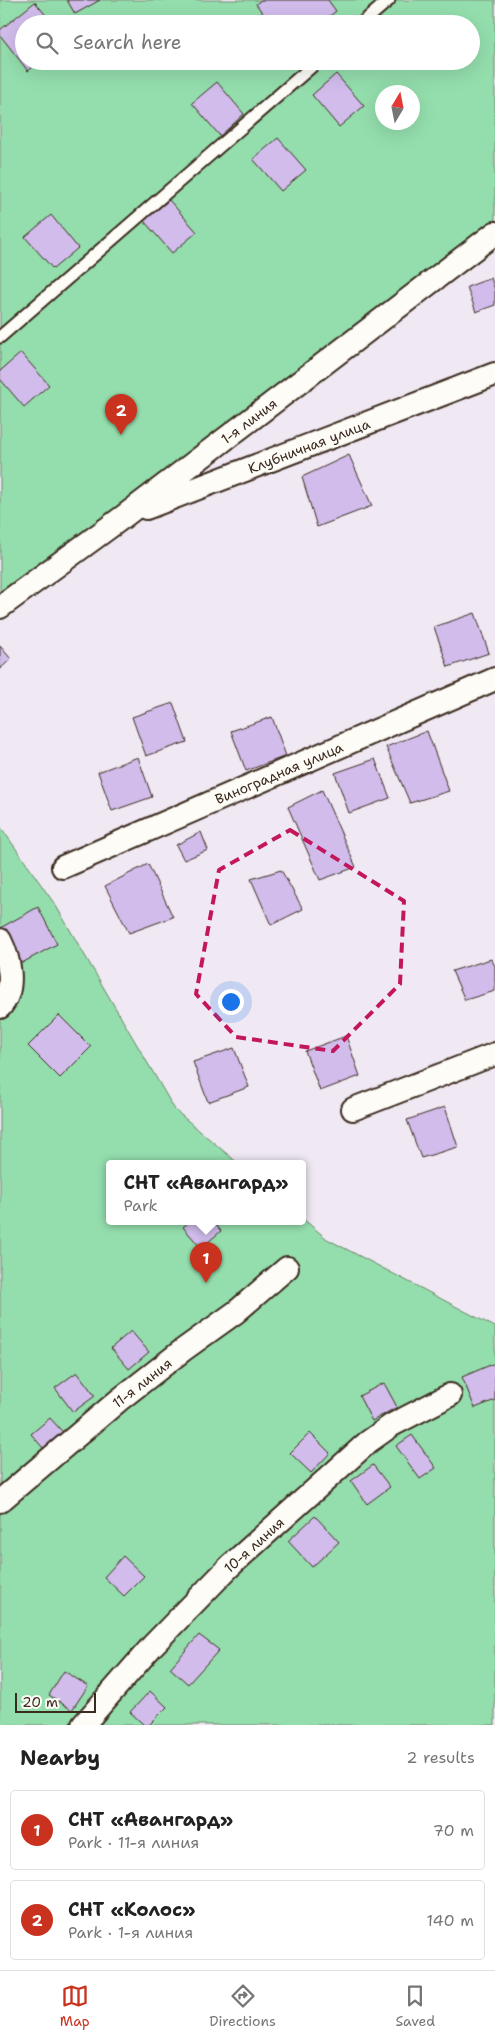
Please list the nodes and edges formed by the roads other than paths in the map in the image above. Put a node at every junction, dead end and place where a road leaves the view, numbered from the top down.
1 (389, 0) edge
2 (372, 15) edge
3 (308, 70) edge
4 (495, 233) edge
5 (0, 337) edge
6 (495, 374) edge
7 (123, 517) junction
8 (0, 607) edge
9 (495, 679) edge
10 (63, 867) dead end
11 (0, 940) edge
12 (0, 1007) edge
13 (495, 1054) edge
14 (353, 1109) dead end
15 (287, 1268) dead end
16 (450, 1395) dead end
17 (0, 1500) edge
18 (82, 1725) edge

1 - 2 lane
3 - 5 lane
4 - 7 street, 1-я линия
6 - 7 street, Клубничная улица
7 - 8 street, 1-я линия
9 - 10 street, Виноградная улица
11 - 12 street
13 - 14 street
15 - 17 street, 11-я линия
16 - 18 street, 10-я линия

